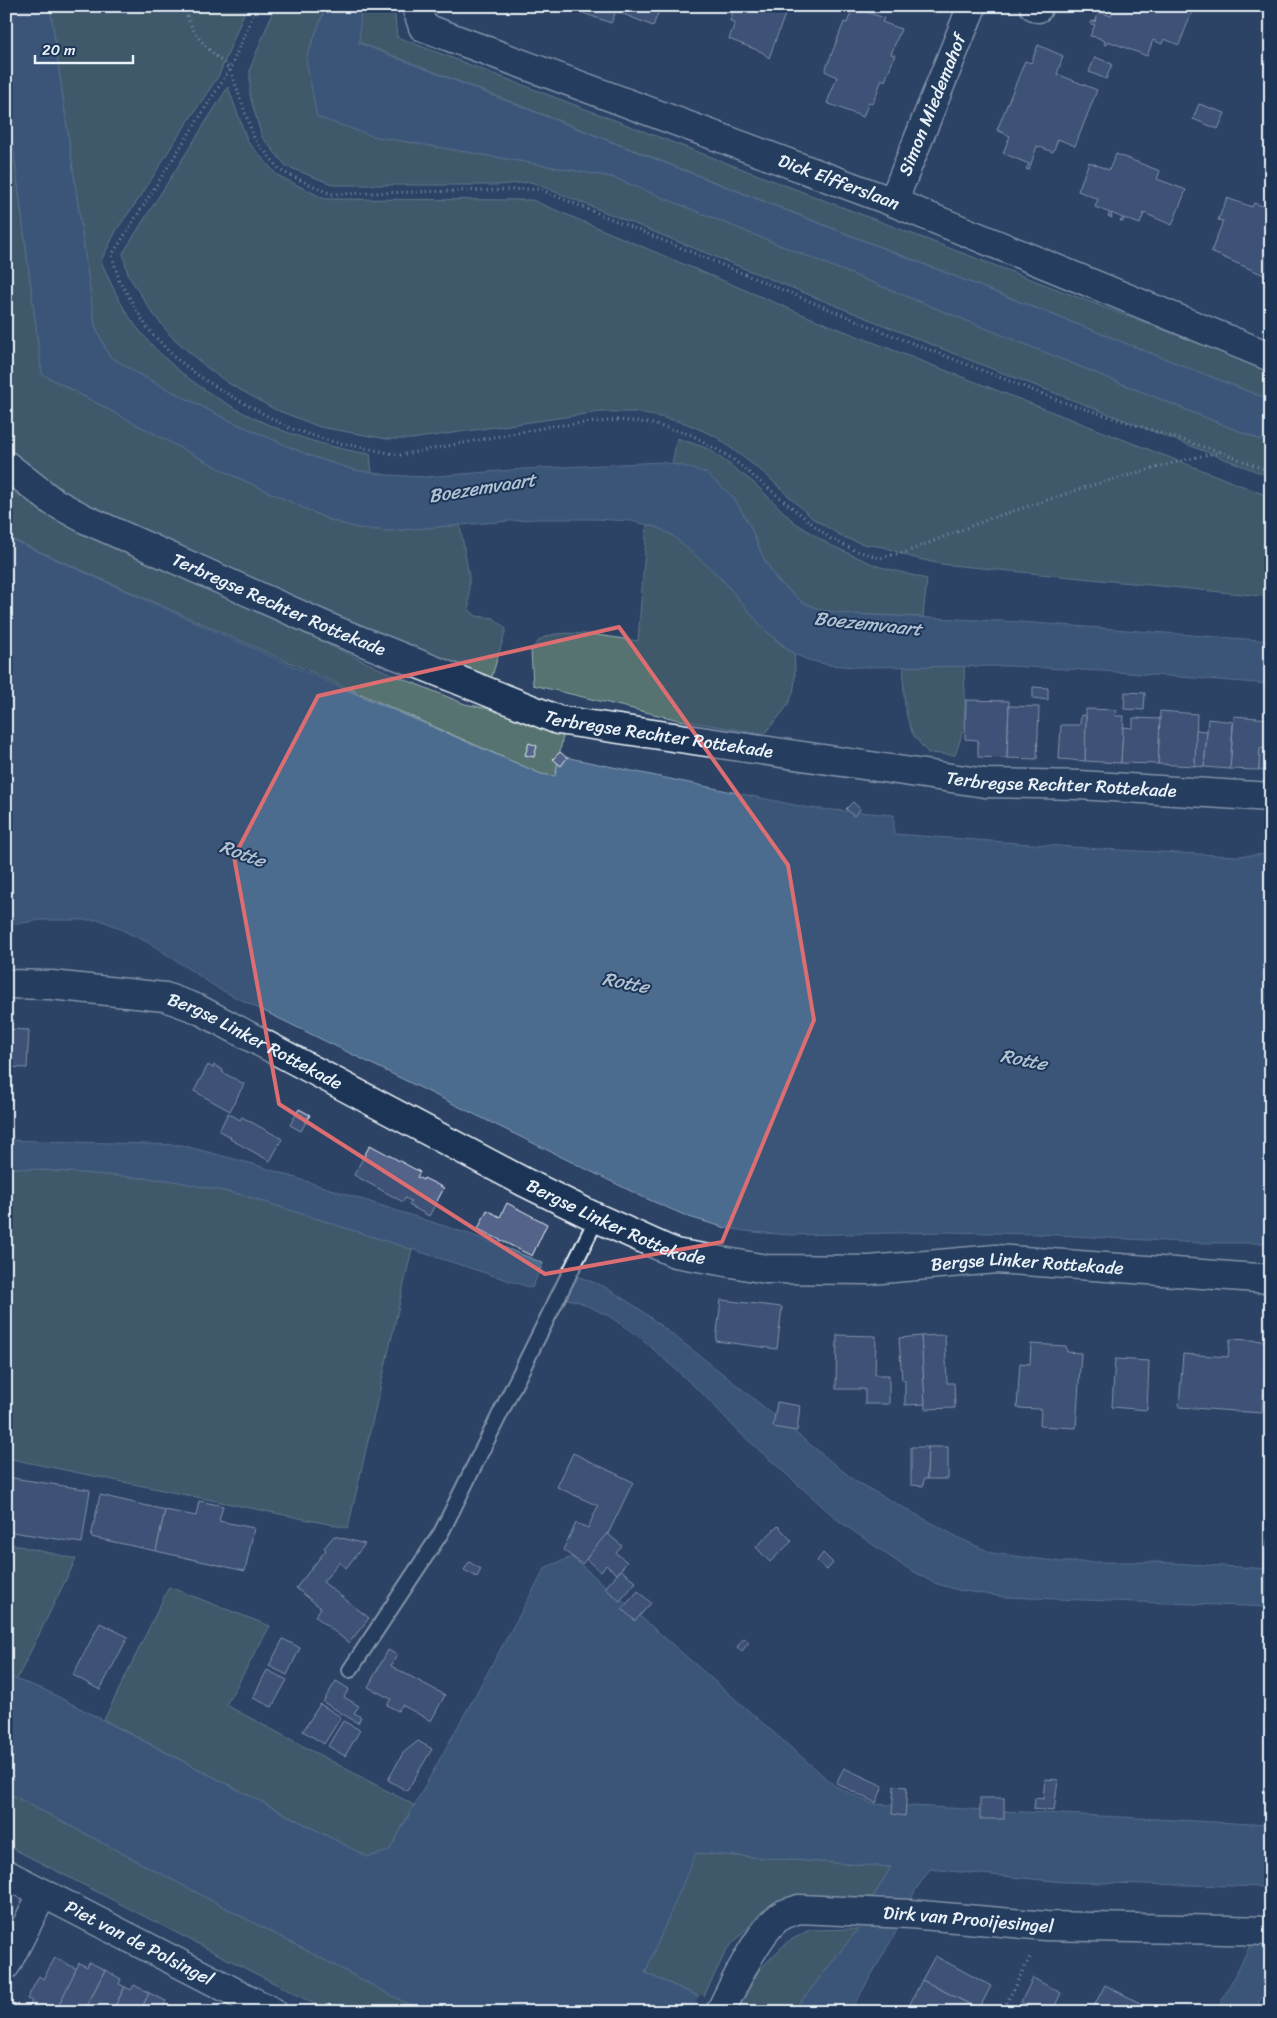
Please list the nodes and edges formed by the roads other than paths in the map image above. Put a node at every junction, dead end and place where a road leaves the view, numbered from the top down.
1 (416, 6) edge
2 (972, 6) edge
3 (1034, 6) edge
4 (1039, 6) edge
5 (894, 202) junction
6 (1271, 357) edge
7 (6, 465) edge
8 (1271, 796) edge
9 (6, 984) edge
10 (597, 1218) junction
11 (1271, 1279) edge
12 (350, 1670) dead end
13 (6, 1874) edge
14 (43, 1893) junction
15 (1261, 1931) edge
16 (6, 1965) edge
17 (273, 2012) edge
18 (720, 2012) edge

1 - 5 street, Dick Elfferslaan
2 - 5 street, Simon Miedemahof
3 - 4 street
5 - 6 street, Dick Elfferslaan
7 - 8 street, Terbregse Rechter Rottekade
9 - 10 street, Bergse Linker Rottekade
10 - 11 street, Bergse Linker Rottekade
10 - 12 lane
13 - 14 street, Piet van de Polsingel
14 - 16 street
14 - 17 street, Piet van de Polsingel
15 - 18 street, Dirk van Prooijesingel

